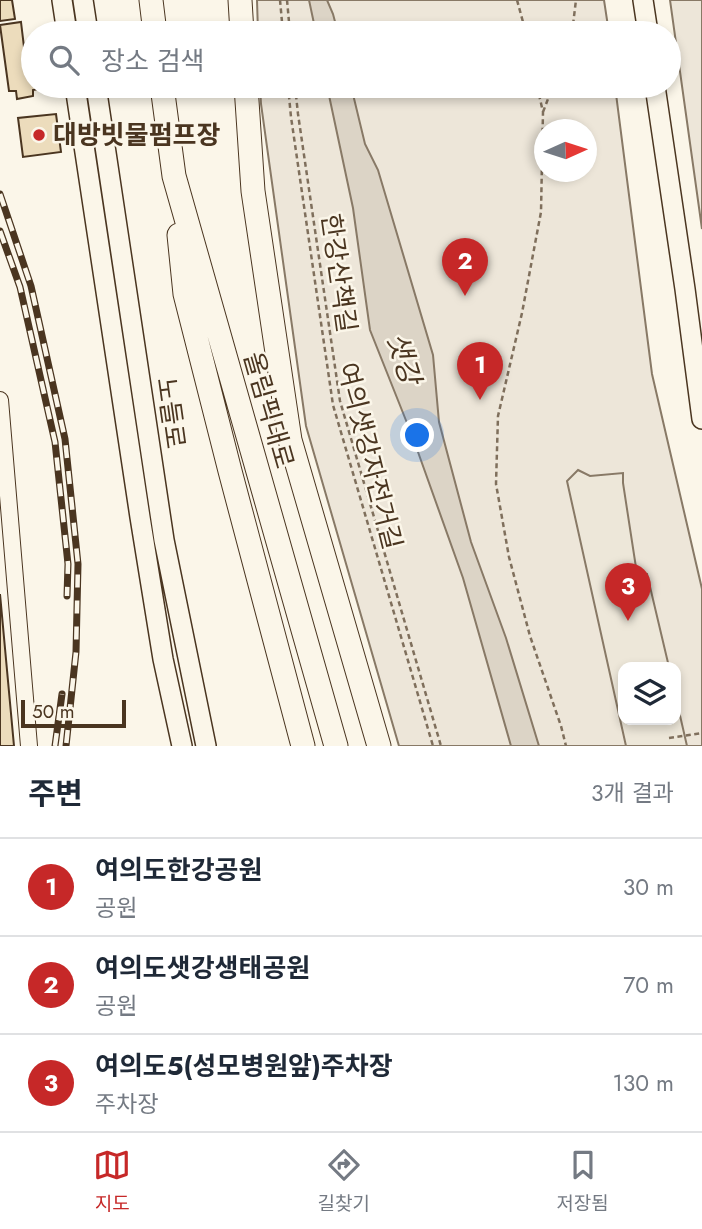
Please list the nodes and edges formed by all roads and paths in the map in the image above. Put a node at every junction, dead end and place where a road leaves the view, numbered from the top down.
1 (62, 0) edge
2 (83, 0) edge
3 (151, 0) edge
4 (240, 0) edge
5 (280, 0) edge
6 (287, 0) edge
7 (517, 0) edge
8 (576, 0) edge
9 (643, 0) edge
10 (65, 21) edge
11 (86, 21) edge
12 (154, 21) edge
13 (241, 21) edge
14 (282, 21) edge
15 (289, 21) edge
16 (523, 21) edge
17 (573, 21) edge
18 (646, 21) edge
19 (77, 98) edge
20 (98, 98) edge
21 (164, 98) edge
22 (247, 98) edge
23 (289, 98) edge
24 (296, 98) edge
25 (540, 98) edge
26 (548, 98) edge
27 (657, 98) edge
28 (543, 112) junction
29 (174, 176) junction
30 (0, 400) edge
31 (702, 419) edge
32 (702, 733) edge
33 (669, 738) dead end
34 (29, 746) edge
35 (182, 746) edge
36 (206, 746) edge
37 (303, 746) edge
38 (336, 746) edge
39 (379, 746) edge
40 (433, 746) edge
41 (440, 746) edge
42 (566, 746) edge

1 - 10 main road
2 - 11 main road
3 - 12 highway
4 - 13 highway
5 - 14 path
6 - 15 path
7 - 16 path
8 - 17 path
9 - 18 main road
19 - 35 main road, 노들로
20 - 36 main road, 노들로
21 - 29 highway, 올림픽대로
22 - 39 highway, 올림픽대로
23 - 40 path, 여의샛강자전거길
24 - 41 path, 한강산책길
25 - 28 path
26 - 28 path
27 - 31 main road
28 - 42 path
29 - 37 highway
29 - 38 highway, 올림픽대로
30 - 34 lane
32 - 33 path

